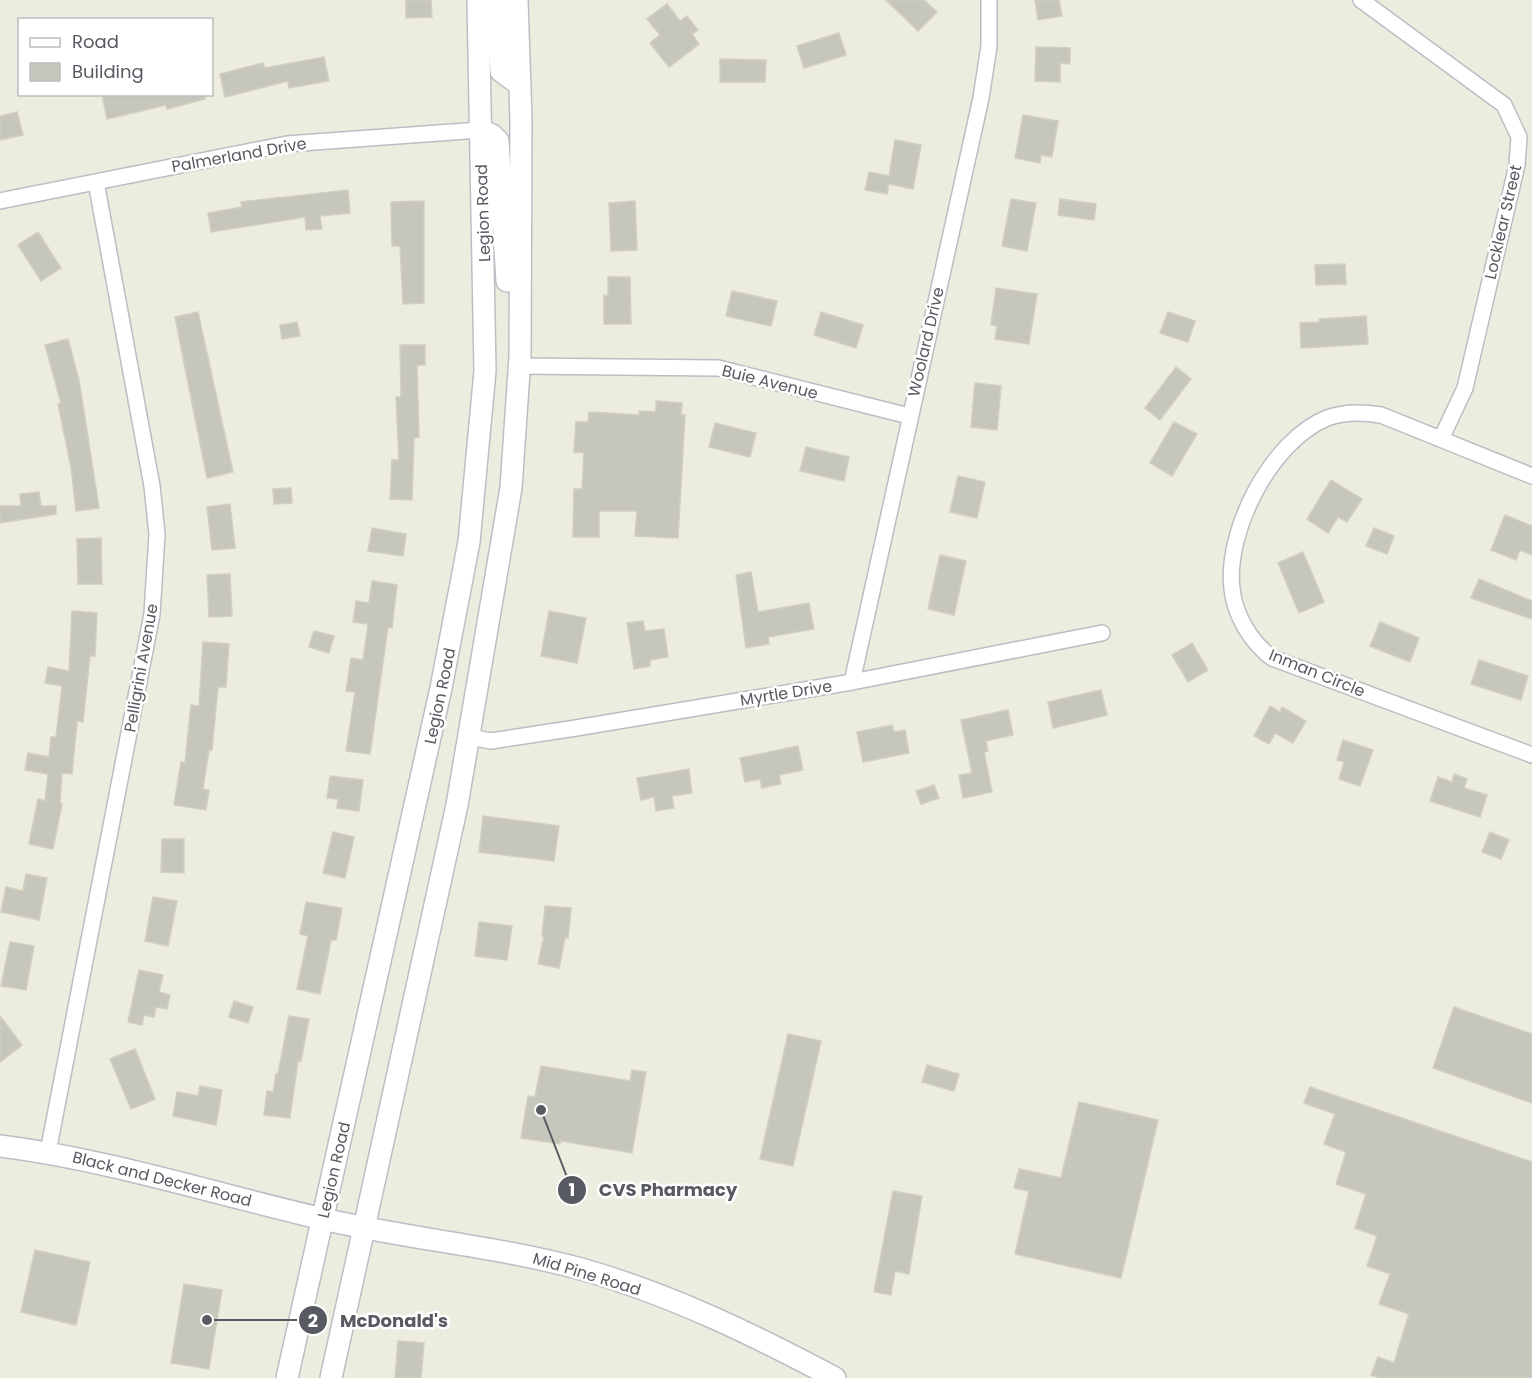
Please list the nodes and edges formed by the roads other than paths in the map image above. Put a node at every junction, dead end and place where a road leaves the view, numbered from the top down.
1 (477, 0) edge
2 (497, 0) edge
3 (518, 0) edge
4 (989, 0) edge
5 (1361, 0) edge
6 (520, 85) junction
7 (480, 130) junction
8 (96, 182) junction
9 (0, 201) edge
10 (520, 306) junction
11 (519, 366) junction
12 (909, 416) junction
13 (1441, 439) junction
14 (1532, 476) edge
15 (1102, 633) dead end
16 (852, 682) junction
17 (469, 737) junction
18 (1532, 755) edge
19 (0, 1146) edge
20 (48, 1152) junction
21 (323, 1219) junction
22 (366, 1227) junction
23 (287, 1378) edge
24 (331, 1378) edge
25 (835, 1378) edge

1 - 7 main road, Legion Road
2 - 6 main road
3 - 6 main road, Legion Road
4 - 12 street, Woolard Drive
5 - 13 street, Locklear Street
6 - 10 main road, Legion Road
7 - 8 street, Palmerland Drive
7 - 10 main road
7 - 21 main road, Legion Road
8 - 9 street, Palmerland Drive
8 - 20 street, Pelligrini Avenue
10 - 11 main road, Legion Road
11 - 12 street, Buie Avenue
11 - 17 main road, Legion Road
12 - 16 street, Woolard Drive
13 - 14 street, Inman Circle
13 - 18 street, Inman Circle
15 - 16 street, Myrtle Drive
16 - 17 street, Myrtle Drive
17 - 22 main road, Legion Road
19 - 20 main road, Black and Decker Road
20 - 21 main road, Black and Decker Road
21 - 22 main road, Mid Pine Road
21 - 23 main road, Legion Road
22 - 24 main road, Legion Road
22 - 25 main road, Mid Pine Road

